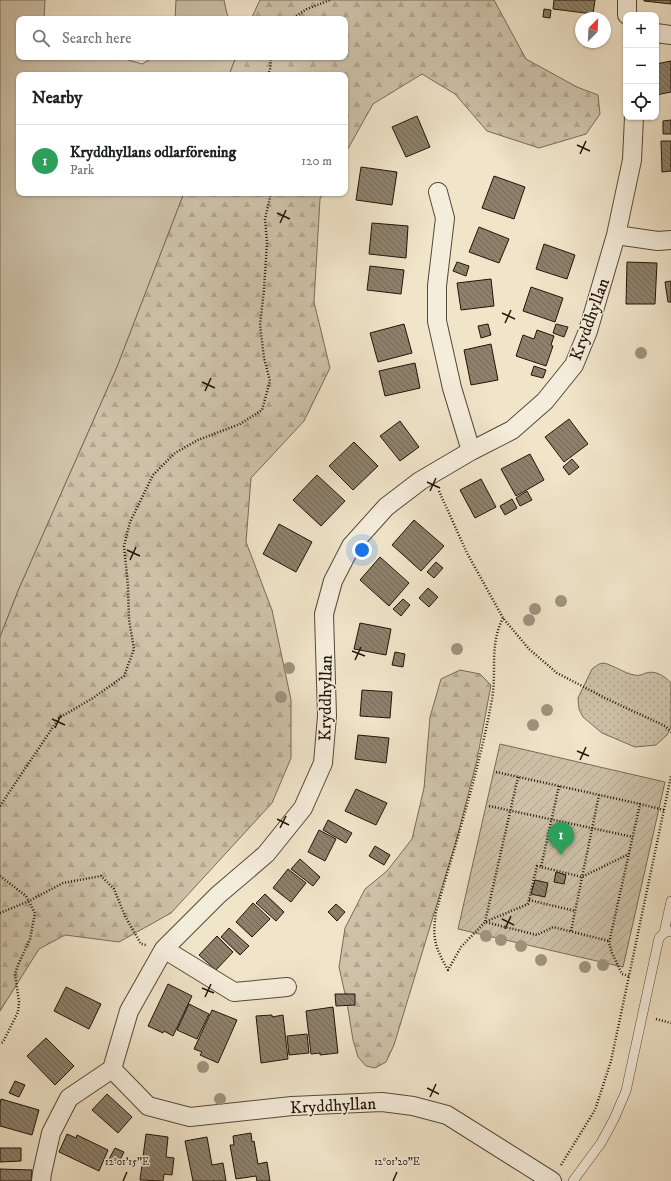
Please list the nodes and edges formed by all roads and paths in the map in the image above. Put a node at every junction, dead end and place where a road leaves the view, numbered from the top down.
1 (330, 0) edge
2 (627, 0) edge
3 (626, 12) edge
4 (296, 16) edge
5 (659, 33) edge
6 (671, 35) edge
7 (271, 60) edge
8 (269, 72) edge
9 (634, 120) edge
10 (438, 192) dead end
11 (270, 196) edge
12 (616, 235) junction
13 (671, 240) edge
14 (471, 451) junction
15 (431, 474) junction
16 (503, 618) junction
17 (671, 732) edge
18 (496, 772) dead end
19 (671, 776) edge
20 (518, 777) junction
21 (559, 786) junction
22 (599, 795) junction
23 (640, 804) junction
24 (0, 806) edge
25 (489, 806) dead end
26 (511, 810) junction
27 (664, 810) junction
28 (552, 820) junction
29 (592, 828) junction
30 (633, 838) junction
31 (629, 854) junction
32 (541, 867) junction
33 (0, 876) edge
34 (582, 877) junction
35 (529, 900) junction
36 (29, 901) junction
37 (671, 901) edge
38 (575, 911) junction
39 (0, 913) edge
40 (485, 922) junction
41 (570, 932) junction
42 (668, 932) edge
43 (610, 941) junction
44 (164, 949) junction
45 (629, 976) junction
46 (287, 987) dead end
47 (0, 1044) edge
48 (112, 1068) junction
49 (41, 1181) edge
50 (552, 1181) edge
51 (573, 1181) edge

1 - 4 path
2 - 3 street
5 - 6 street
7 - 8 path
9 - 12 street, Kryddhyllan
10 - 14 street
11 - 24 path
12 - 13 street
12 - 14 street, Kryddhyllan
14 - 15 street, Kryddhyllan
15 - 16 path
15 - 44 street, Kryddhyllan
16 - 17 path
16 - 40 path
18 - 20 path
19 - 27 path
20 - 21 path
20 - 26 path
21 - 22 path
21 - 28 path
22 - 23 path
22 - 29 path
23 - 27 path
23 - 30 path
25 - 26 path
26 - 28 path
26 - 40 path
27 - 45 path
28 - 29 path
28 - 32 path
29 - 30 path
29 - 34 path
30 - 31 path
31 - 34 path
31 - 43 path
32 - 34 path
32 - 35 path
33 - 36 path
34 - 38 path
35 - 38 path
35 - 40 path
36 - 39 path
36 - 44 path
36 - 47 path
37 - 42 lane
38 - 41 path
40 - 41 path
41 - 43 path
42 - 51 lane
43 - 45 path
44 - 46 street
44 - 48 street, Kryddhyllan
45 - 50 path
48 - 49 street
48 - 50 street, Kryddhyllan

